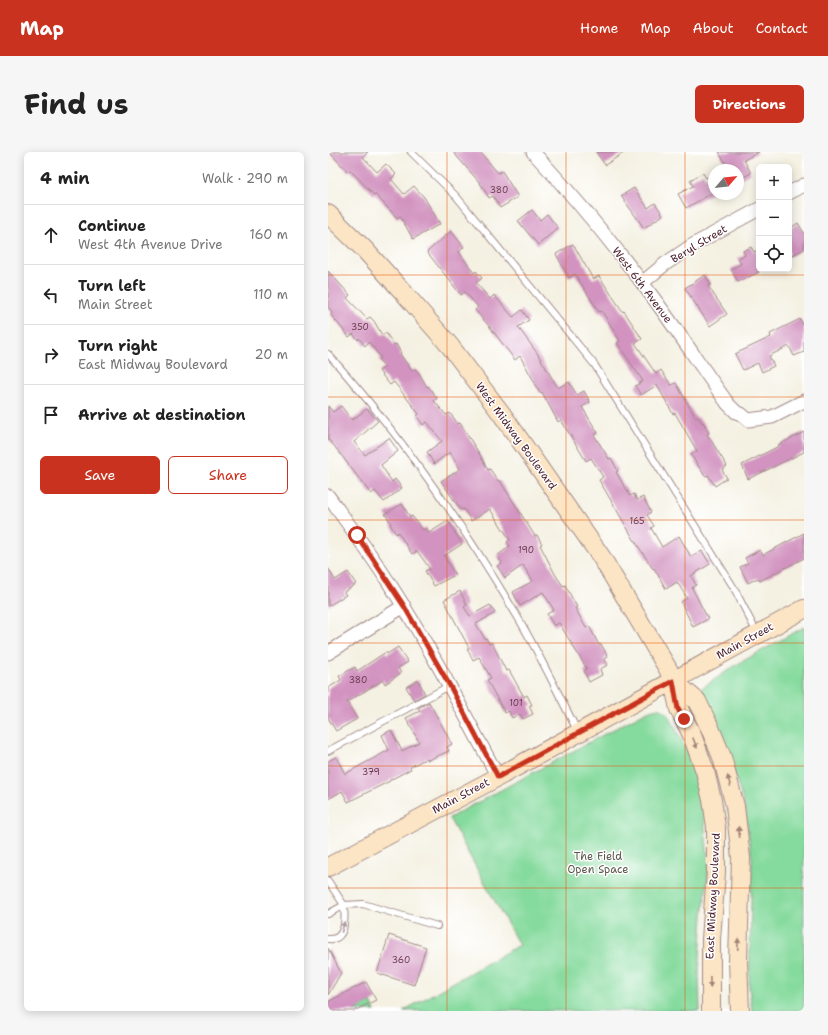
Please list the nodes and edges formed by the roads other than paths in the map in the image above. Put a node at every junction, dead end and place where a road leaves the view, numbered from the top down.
1 (411, 152) edge
2 (533, 152) edge
3 (804, 185) edge
4 (792, 191) edge
5 (756, 211) edge
6 (328, 214) edge
7 (642, 283) junction
8 (328, 354) edge
9 (804, 401) edge
10 (328, 496) edge
11 (404, 606) junction
12 (804, 609) edge
13 (757, 634) junction
14 (328, 653) edge
15 (673, 681) junction
16 (450, 686) junction
17 (578, 732) junction
18 (328, 751) edge
19 (498, 777) junction
20 (328, 867) edge
21 (328, 881) edge
22 (344, 905) junction
23 (328, 914) edge
24 (437, 926) dead end
25 (328, 939) edge
26 (711, 1011) edge
27 (740, 1011) edge

1 - 13 lane
2 - 7 street, West 6th Avenue
3 - 4 street
5 - 7 street, Beryl Street
6 - 15 main road, West Midway Boulevard
7 - 9 street, West 6th Avenue
8 - 17 lane
10 - 11 street
11 - 14 street
11 - 16 street
12 - 13 main road, Main Street
13 - 15 main road, Main Street
15 - 17 main road, Main Street
15 -> 26 main road, East Midway Boulevard
27 -> 15 main road, East Midway Boulevard
16 - 18 lane
16 - 19 street
17 - 19 main road, Main Street
19 - 20 main road, Main Street
21 - 22 lane
22 - 23 lane
22 - 24 lane
25 -> 22 lane

